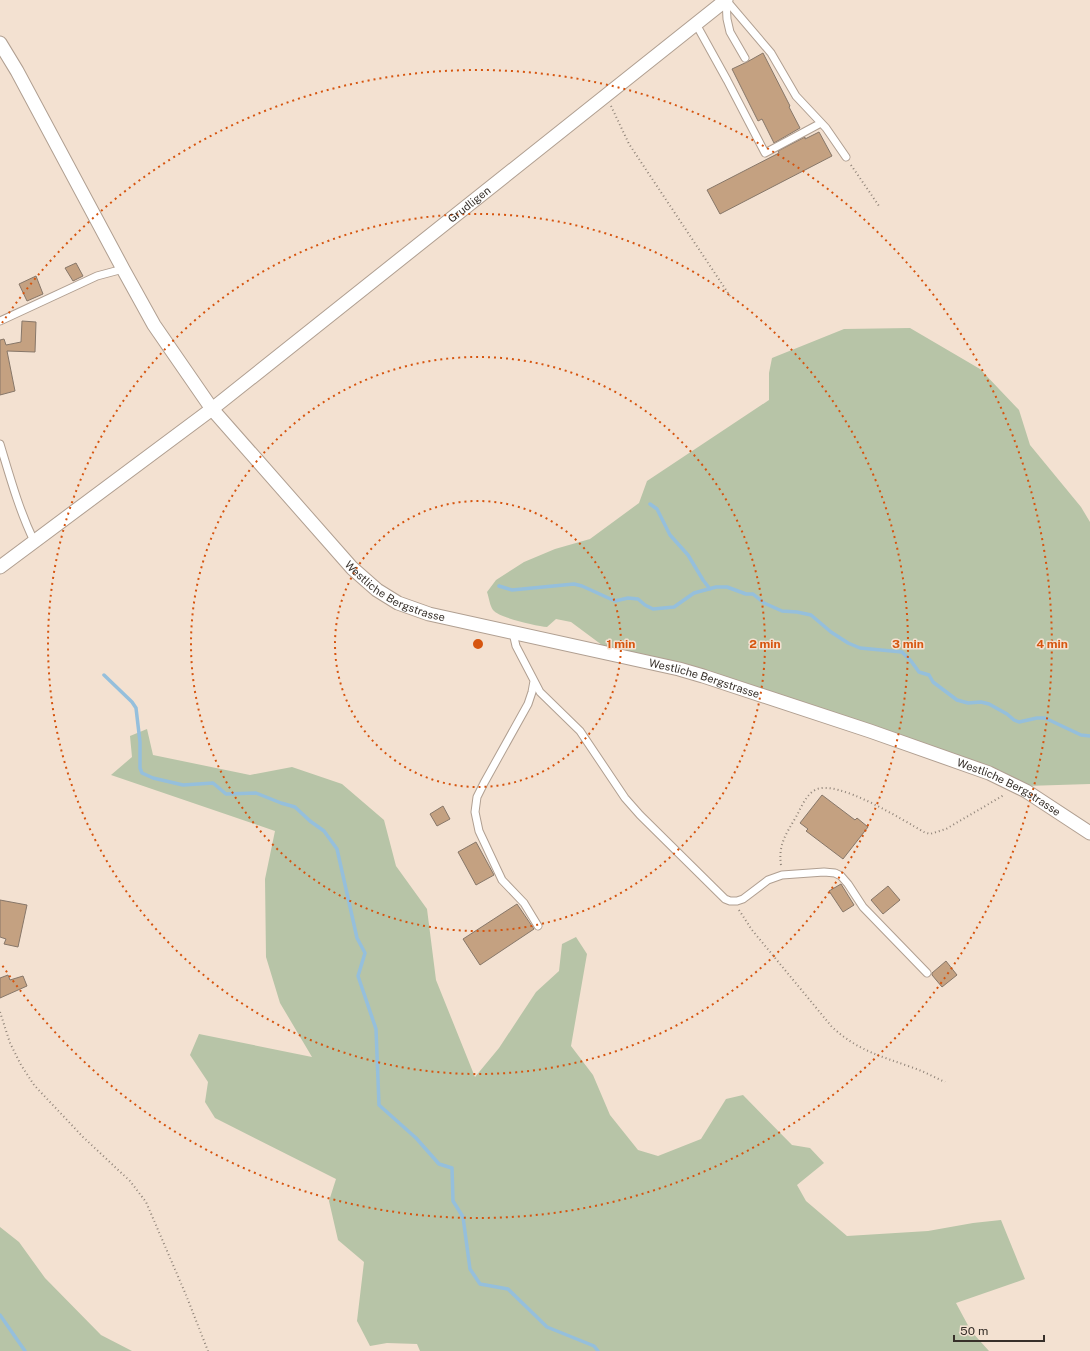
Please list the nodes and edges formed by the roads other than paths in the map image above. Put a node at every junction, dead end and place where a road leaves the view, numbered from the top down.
1 (726, 0) edge
2 (696, 24) junction
3 (0, 43) edge
4 (745, 58) dead end
5 (821, 123) junction
6 (846, 157) road end
7 (123, 269) junction
8 (0, 321) edge
9 (212, 409) junction
10 (0, 444) edge
11 (34, 542) junction
12 (0, 567) edge
13 (513, 632) junction
14 (534, 681) junction
15 (1090, 833) edge
16 (538, 926) dead end
17 (927, 973) dead end

1 - 2 street, Grudligen
1 - 4 lane
1 - 5 lane
2 - 5 lane
2 - 9 street, Grudligen
3 - 7 street, Westliche Bergstrasse
5 - 6 lane
7 - 8 lane
7 - 9 street, Westliche Bergstrasse
9 - 11 street, Grudligen
9 - 13 street, Westliche Bergstrasse
10 - 11 lane
11 - 12 street, Grudligen
13 - 14 lane
13 - 15 street, Westliche Bergstrasse
14 - 16 lane
14 - 17 lane

